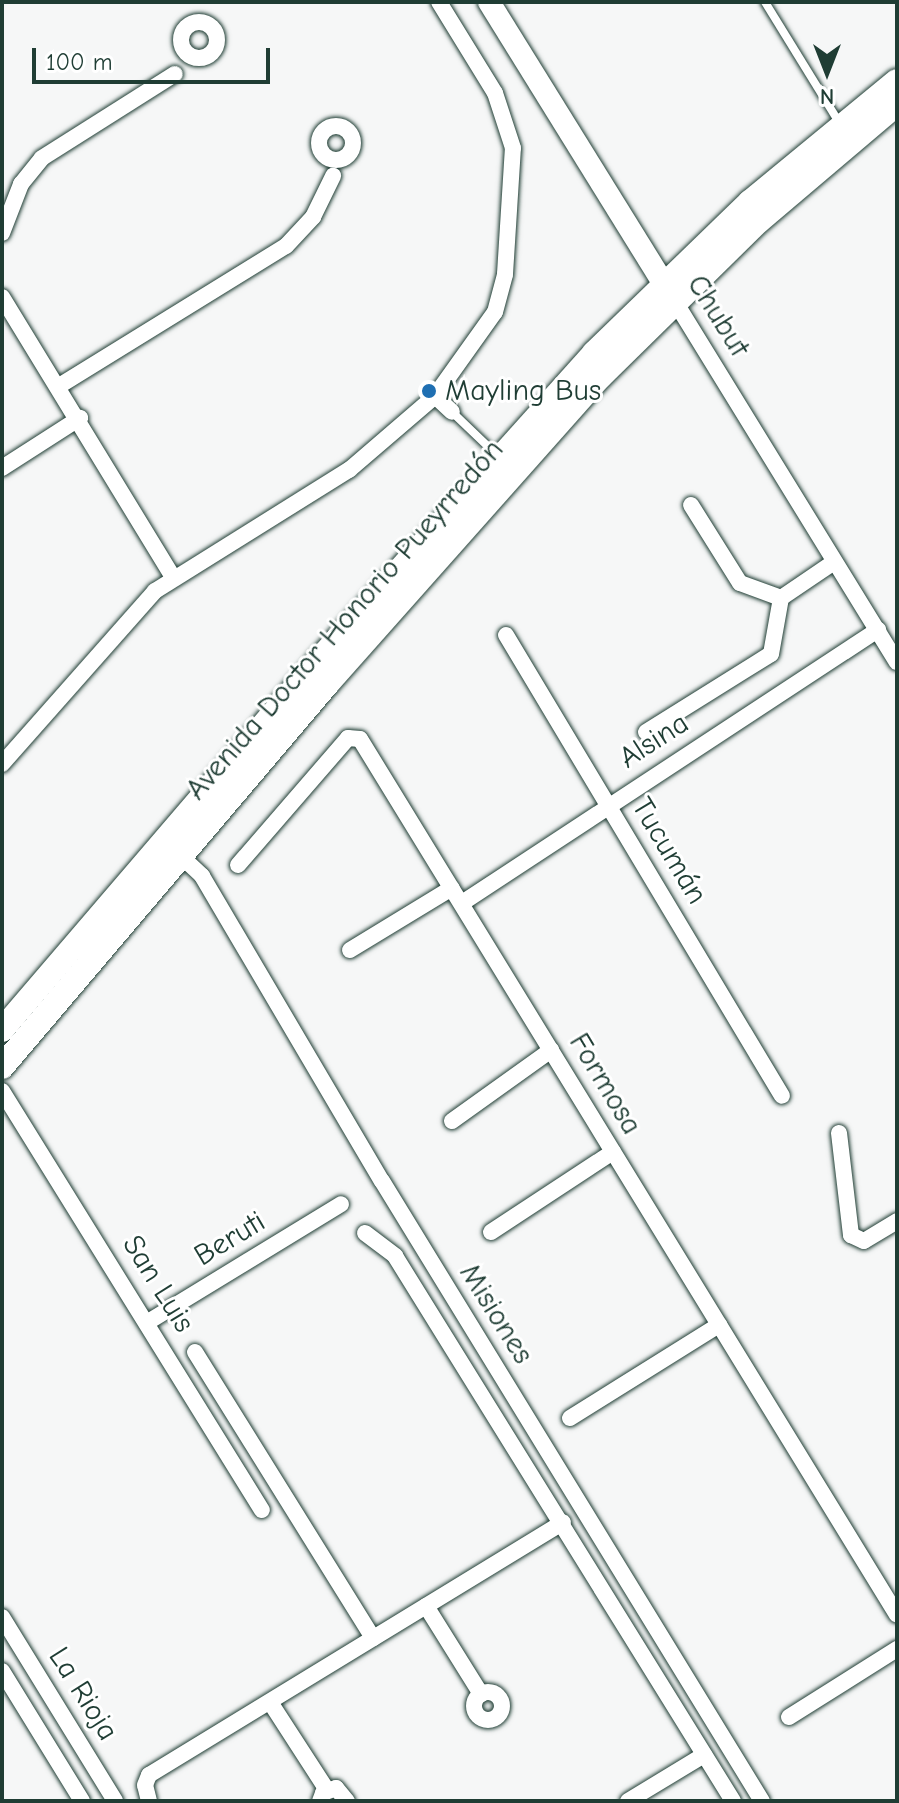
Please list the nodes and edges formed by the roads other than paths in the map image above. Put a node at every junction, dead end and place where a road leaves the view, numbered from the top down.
1 (439, 2) edge
2 (489, 2) edge
3 (765, 2) edge
4 (183, 50) junction
5 (205, 57) junction
6 (175, 74) junction
7 (897, 81) edge
8 (897, 104) edge
9 (841, 127) junction
10 (325, 156) junction
11 (345, 157) junction
12 (333, 176) junction
13 (2, 233) edge
14 (668, 292) junction
15 (2, 297) edge
16 (59, 386) junction
17 (435, 396) junction
18 (452, 412) joint
19 (80, 418) junction
20 (507, 464) junction
21 (2, 468) edge
22 (691, 505) dead end
23 (834, 562) junction
24 (173, 577) junction
25 (781, 598) junction
26 (878, 630) junction
27 (506, 635) dead end
28 (897, 662) edge
29 (646, 732) dead end
30 (2, 764) edge
31 (609, 804) junction
32 (183, 858) junction
33 (238, 865) dead end
34 (452, 888) junction
35 (462, 903) junction
36 (350, 950) dead end
37 (2, 1030) edge
38 (551, 1050) junction
39 (2, 1067) edge
40 (2, 1091) edge
41 (782, 1096) dead end
42 (452, 1121) dead end
43 (839, 1133) dead end
44 (613, 1152) junction
45 (341, 1204) dead end
46 (897, 1221) edge
47 (491, 1232) dead end
48 (365, 1233) dead end
49 (148, 1322) junction
50 (719, 1325) junction
51 (195, 1352) dead end
52 (570, 1418) dead end
53 (262, 1510) dead end
54 (563, 1522) junction
55 (426, 1606) junction
56 (897, 1615) edge
57 (2, 1617) edge
58 (373, 1638) junction
59 (897, 1649) edge
60 (2, 1671) edge
61 (481, 1694) dead end
62 (270, 1702) junction
63 (789, 1717) dead end
64 (704, 1755) junction
65 (324, 1796) edge
66 (82, 1801) edge
67 (115, 1801) edge
68 (149, 1801) edge
69 (347, 1801) edge
70 (628, 1801) edge
71 (733, 1801) edge
72 (762, 1801) edge

1 - 17 street
2 - 14 street, Chubut
3 - 9 lane
4 - 5 street
4 - 5 street
4 - 6 street
5 - 6 street
6 - 13 street
7 - 9 main road, Avenida Doctor Honorio Pueyrredón
8 - 14 main road, Avenida Doctor Honorio Pueyrredón
9 - 14 main road, Avenida Doctor Honorio Pueyrredón
10 - 11 street
10 - 11 street
10 - 12 street
11 - 12 street
12 - 16 street
14 - 20 main road, Avenida Doctor Honorio Pueyrredón
14 - 23 street, Chubut
15 - 16 street
16 - 19 street
17 - 18 street
17 - 24 street
18 - 20 lane
19 - 21 street
19 - 24 street
20 - 32 main road, Avenida Doctor Honorio Pueyrredón
20 - 37 main road, Avenida Doctor Honorio Pueyrredón
22 - 25 street
23 - 25 street
23 - 26 street, Chubut
24 - 30 street
25 - 29 street
26 - 28 street, Chubut
26 - 31 street, Alsina
27 - 31 street, Tucumán
31 - 35 street, Alsina
31 - 41 street, Tucumán
32 - 39 main road, Avenida Doctor Honorio Pueyrredón
32 - 72 street, Misiones
33 - 34 street, Formosa
34 - 35 street, Formosa
34 - 36 street
35 - 38 street, Formosa
38 - 42 street
38 - 44 street, Formosa
40 - 49 street, San Luis
43 - 46 street
44 - 47 street
44 - 50 street, Formosa
45 - 49 street, Beruti
48 - 54 street
49 - 53 street, San Luis
50 - 52 street
50 - 56 street, Formosa
51 - 58 street
54 - 55 street
54 - 64 street
55 - 58 street
55 - 61 street
57 - 67 street, La Rioja
58 - 62 street
59 - 63 street
60 - 66 street
62 - 65 street
62 - 68 street
64 - 70 street
64 - 71 street
65 - 69 street

